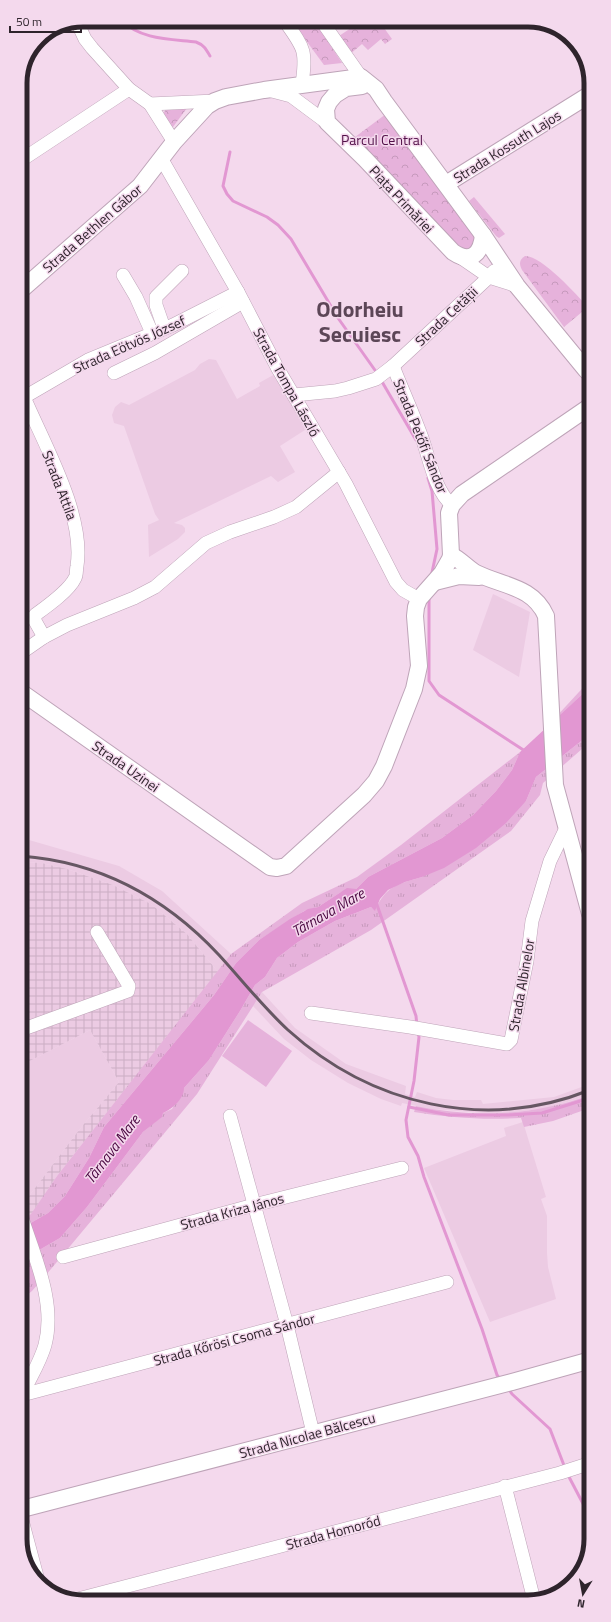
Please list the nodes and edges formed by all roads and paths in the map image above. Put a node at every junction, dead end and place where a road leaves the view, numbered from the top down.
1 (79, 27) edge
2 (289, 27) edge
3 (326, 27) edge
4 (361, 77) junction
5 (302, 84) junction
6 (129, 89) junction
7 (376, 89) junction
8 (264, 90) junction
9 (584, 98) edge
10 (215, 101) junction
11 (150, 104) junction
12 (330, 125) junction
13 (174, 142) junction
14 (27, 156) edge
15 (161, 158) junction
16 (446, 184) junction
17 (483, 235) junction
18 (457, 255) junction
19 (502, 263) junction
20 (182, 271) dead end
21 (123, 275) dead end
22 (489, 277) junction
23 (27, 284) edge
24 (517, 286) junction
25 (241, 297) junction
26 (164, 328) junction
27 (152, 333) junction
28 (584, 369) edge
29 (384, 372) junction
30 (114, 373) dead end
31 (27, 395) edge
32 (294, 395) junction
33 (27, 409) edge
34 (584, 411) edge
35 (584, 423) edge
36 (555, 432) junction
37 (339, 472) junction
38 (450, 512) junction
39 (449, 559) junction
40 (468, 575) junction
41 (487, 578) junction
42 (428, 589) junction
43 (44, 637) junction
44 (27, 649) edge
45 (27, 696) edge
46 (566, 828) junction
47 (584, 890) edge
48 (97, 932) dead end
49 (311, 1013) dead end
50 (27, 1028) edge
51 (230, 1116) dead end
52 (402, 1168) dead end
53 (254, 1205) junction
54 (27, 1233) edge
55 (63, 1257) dead end
56 (447, 1282) dead end
57 (287, 1325) junction
58 (584, 1362) edge
59 (27, 1385) edge
60 (27, 1394) edge
61 (312, 1433) junction
62 (584, 1465) edge
63 (505, 1486) junction
64 (27, 1507) edge
65 (27, 1539) edge
66 (35, 1568) edge
67 (93, 1595) edge
68 (533, 1595) edge

1 - 6 street
2 - 5 street
3 - 4 street
4 - 5 main road, Piața Primăriei
4 - 7 main road
5 - 8 main road, Piața Primăriei
6 - 11 street
6 - 14 street
7 - 12 main road
7 - 16 main road
8 - 10 main road, Piața Primăriei
8 - 12 street, Piața Primăriei
9 - 16 main road, Strada Kossuth Lajos
10 - 11 street
10 - 13 main road, Strada Bethlen Gábor
11 - 13 street
12 - 18 main road, Piața Primăriei
13 - 15 main road, Strada Bethlen Gábor
15 - 23 main road, Strada Bethlen Gábor
15 - 25 street, Strada Tompa László
16 - 17 main road
17 - 18 main road
17 - 19 main road
18 - 22 street, Piața Primăriei
19 - 22 street, Strada Cetății
19 - 24 main road
20 - 26 street
21 - 27 street
22 - 24 street, Strada Cetății
22 - 29 street, Strada Cetății
24 - 28 main road
25 - 26 street, Strada Eötvös József
25 - 30 street
25 - 32 street, Strada Tompa László
26 - 27 street, Strada Eötvös József
27 - 31 street, Strada Eötvös József
29 - 32 street, Strada Cetății
29 - 38 street, Strada Petőfi Sándor
32 - 37 street, Strada Tompa László
33 - 43 street, Strada Attila
34 - 36 main road
35 - 36 main road
36 - 38 main road
37 - 42 street, Strada Tompa László
37 - 43 street
38 - 39 main road
39 - 40 main road
39 - 41 main road
39 - 42 main road
40 - 41 main road
40 - 42 main road
41 - 46 main road
42 - 45 main road, Strada Uzinei
43 - 44 street
46 - 47 main road
46 - 49 street, Strada Albinelor
48 - 50 street
51 - 53 street
52 - 53 street, Strada Kriza János
53 - 55 street, Strada Kriza János
53 - 57 street
54 - 59 street
56 - 57 street, Strada Kőrösi Csoma Sándor
57 - 60 street, Strada Kőrösi Csoma Sándor
57 - 61 street
58 - 61 main road, Strada Nicolae Bălcescu
61 - 64 main road, Strada Nicolae Bălcescu
62 - 63 street, Strada Homoród
63 - 67 street, Strada Homoród
63 - 68 street
65 - 66 street

